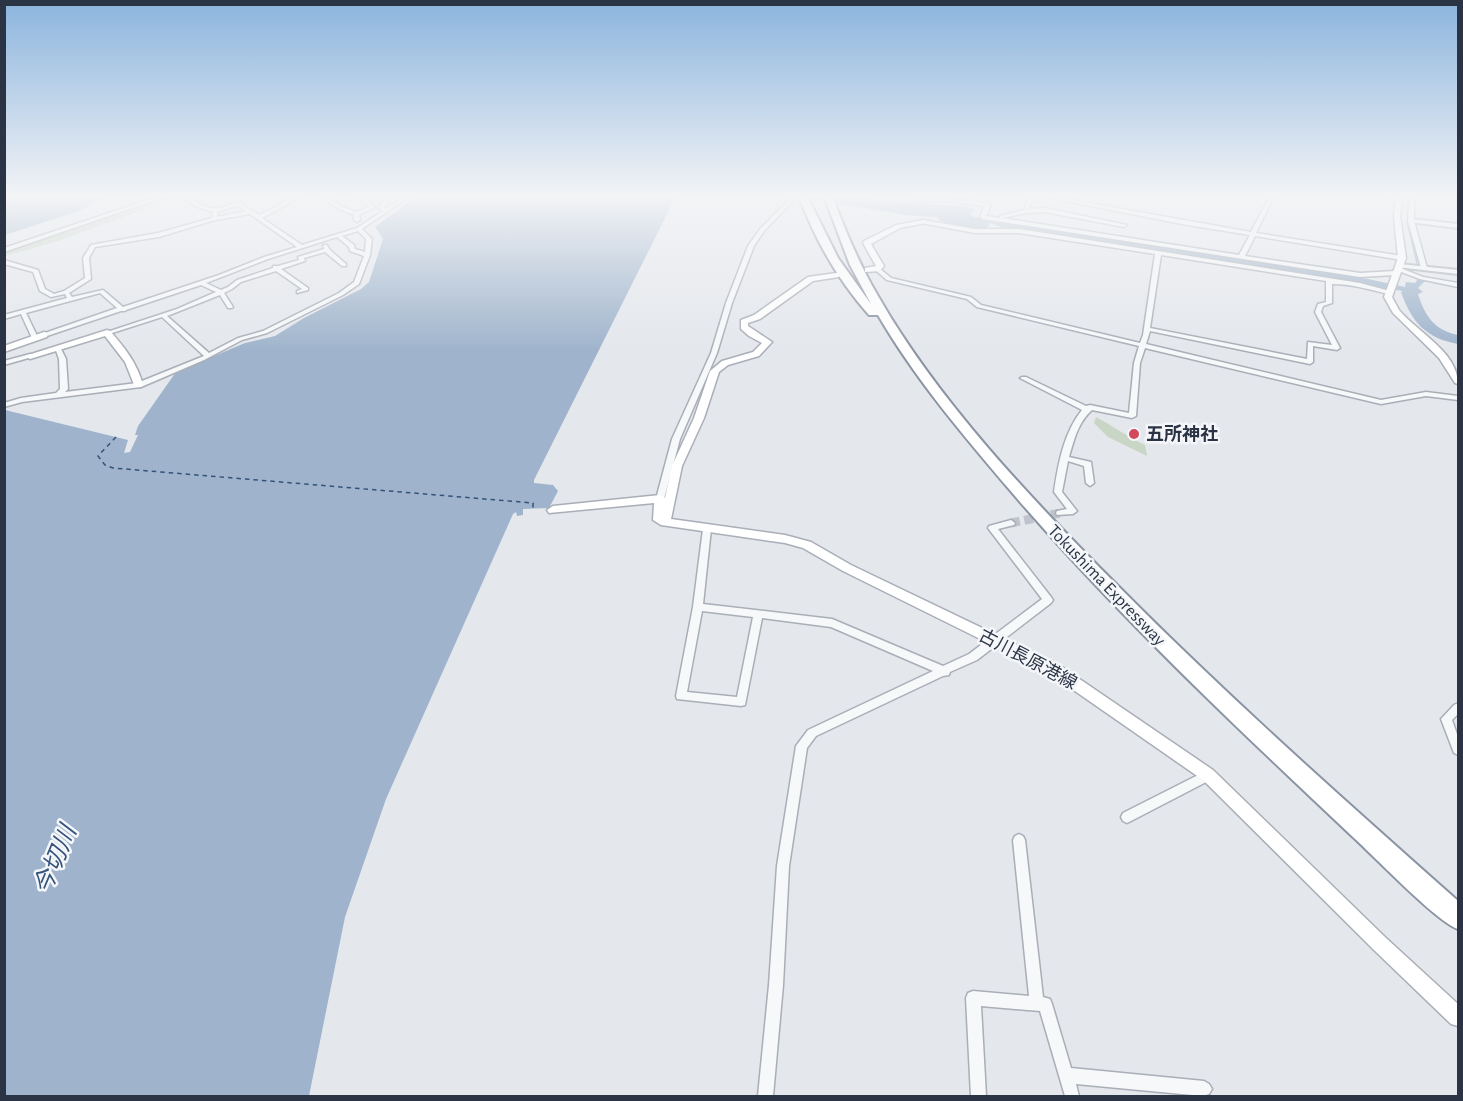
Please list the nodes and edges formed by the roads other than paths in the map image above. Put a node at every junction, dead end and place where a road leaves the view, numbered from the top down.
1 (92, 247) edge
2 (300, 247) edge
3 (352, 247) edge
4 (368, 247) edge
5 (750, 247) edge
6 (826, 247) edge
7 (846, 247) edge
8 (869, 247) edge
9 (1118, 247) edge
10 (1178, 247) edge
11 (1245, 247) edge
12 (1335, 247) edge
13 (1401, 247) edge
14 (1418, 247) edge
15 (327, 250) joint
16 (1158, 254) junction
17 (367, 255) junction
18 (1241, 257) junction
19 (1402, 258) junction
20 (262, 260) junction
21 (4, 262) edge
22 (344, 265) dead end
23 (277, 268) junction
24 (1424, 268) junction
25 (873, 270) joint
26 (1458, 272) edge
27 (224, 275) junction
28 (836, 275) dead end
29 (1394, 279) junction
30 (239, 280) junction
31 (1360, 280) junction
32 (202, 283) junction
33 (1351, 284) junction
34 (1458, 285) edge
35 (66, 292) junction
36 (221, 292) junction
37 (298, 292) dead end
38 (71, 299) junction
39 (230, 307) dead end
40 (121, 310) junction
41 (23, 313) junction
42 (163, 315) junction
43 (4, 317) edge
44 (133, 323) junction
45 (1147, 329) junction
46 (106, 333) junction
47 (39, 337) junction
48 (900, 343) junction
49 (1144, 346) junction
50 (58, 348) junction
51 (4, 349) edge
52 (30, 356) junction
53 (208, 356) junction
54 (4, 363) edge
55 (1024, 378) dead end
56 (1458, 381) edge
57 (138, 385) junction
58 (58, 395) junction
59 (1458, 398) edge
60 (4, 405) edge
61 (1086, 409) junction
62 (1064, 458) junction
63 (1090, 483) dead end
64 (660, 499) junction
65 (553, 510) dead end
66 (1060, 513) dead end
67 (665, 522) junction
68 (1011, 524) tunnel mouth
69 (707, 529) junction
70 (698, 607) junction
71 (758, 615) junction
72 (997, 640) junction
73 (945, 672) junction
74 (1458, 708) edge
75 (1458, 750) edge
76 (1209, 775) junction
77 (1127, 816) dead end
78 (1019, 840) dead end
79 (1458, 916) edge
80 (1036, 1003) junction
81 (1458, 1017) edge
82 (1066, 1075) junction
83 (1204, 1089) dead end
84 (1177, 1091) edge
85 (765, 1096) edge
86 (978, 1096) edge
87 (1072, 1096) edge

1 - 35 street
2 - 20 street
3 - 17 street
4 - 17 street
5 - 64 street
6 - 48 highway
7 - 48 highway, Tokushima Expressway
8 - 25 main road
9 - 16 street
10 - 18 street
11 - 18 street
12 - 19 street
13 - 19 main road
14 - 24 street
15 - 22 street
15 - 23 street
16 - 33 street
16 - 45 street
17 - 53 street
18 - 31 street
19 - 29 main road
20 - 23 street
20 - 27 street
21 - 35 street
23 - 30 street
23 - 37 street
24 - 26 street
24 - 29 street
25 - 49 street
27 - 30 street
27 - 32 street
28 - 67 main road
29 - 31 street
29 - 31 street
29 - 34 street
29 - 56 main road
30 - 36 street
31 - 33 street
32 - 36 street
32 - 40 street
33 - 45 street
35 - 38 street
36 - 39 street
36 - 42 street
38 - 40 street
38 - 41 street
40 - 44 street
40 - 47 street
41 - 43 street
41 - 47 street
42 - 44 street
42 - 53 street
44 - 46 street
45 - 49 street
46 - 50 main road
46 - 57 main road
47 - 51 main road
47 - 52 main road
48 - 79 highway, Tokushima Expressway
49 - 59 street
49 - 61 street
50 - 52 main road
50 - 58 street
52 - 54 street
53 - 57 street
55 - 61 street
57 - 58 street
58 - 60 street
61 - 62 street
62 - 63 street
62 - 66 street
64 - 65 main road
64 - 67 main road
67 - 69 main road, 古川長原港線
68 - 72 street
69 - 70 street
69 - 72 main road, 古川長原港線
70 - 71 street
70 - 71 street
71 - 73 street
72 - 73 street
72 - 76 main road, 古川長原港線
73 - 85 street
74 - 75 street
76 - 77 street
76 - 81 main road, 古川長原港線
78 - 80 street
80 - 82 street
80 - 86 street
82 - 84 street
82 - 87 street
83 - 84 street

